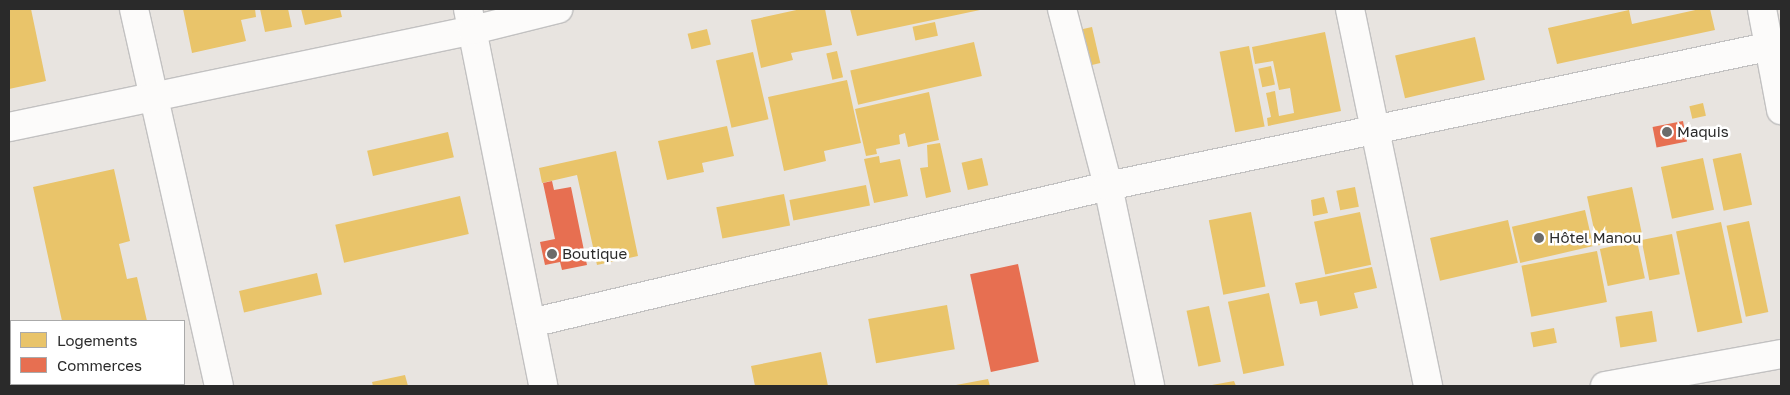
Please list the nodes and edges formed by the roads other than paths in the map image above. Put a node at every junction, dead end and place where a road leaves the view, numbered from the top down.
1 (134, 9) edge
2 (558, 9) edge
3 (1062, 9) edge
4 (1350, 9) edge
5 (1762, 9) edge
6 (471, 19) edge
7 (1775, 45) edge
8 (152, 95) junction
9 (1781, 110) edge
10 (9, 127) edge
11 (1375, 132) junction
12 (1108, 186) junction
13 (531, 323) junction
14 (1781, 354) edge
15 (219, 386) edge
16 (543, 386) edge
17 (1150, 386) edge
18 (1428, 386) edge
19 (1604, 386) edge

1 - 8 street
2 - 6 street
3 - 12 street
4 - 11 street
5 - 7 street
6 - 8 street
6 - 13 street
7 - 9 street
7 - 11 street
8 - 10 street
8 - 15 street
11 - 12 street
11 - 18 street
12 - 13 street
12 - 17 street
13 - 16 street
14 - 19 street

